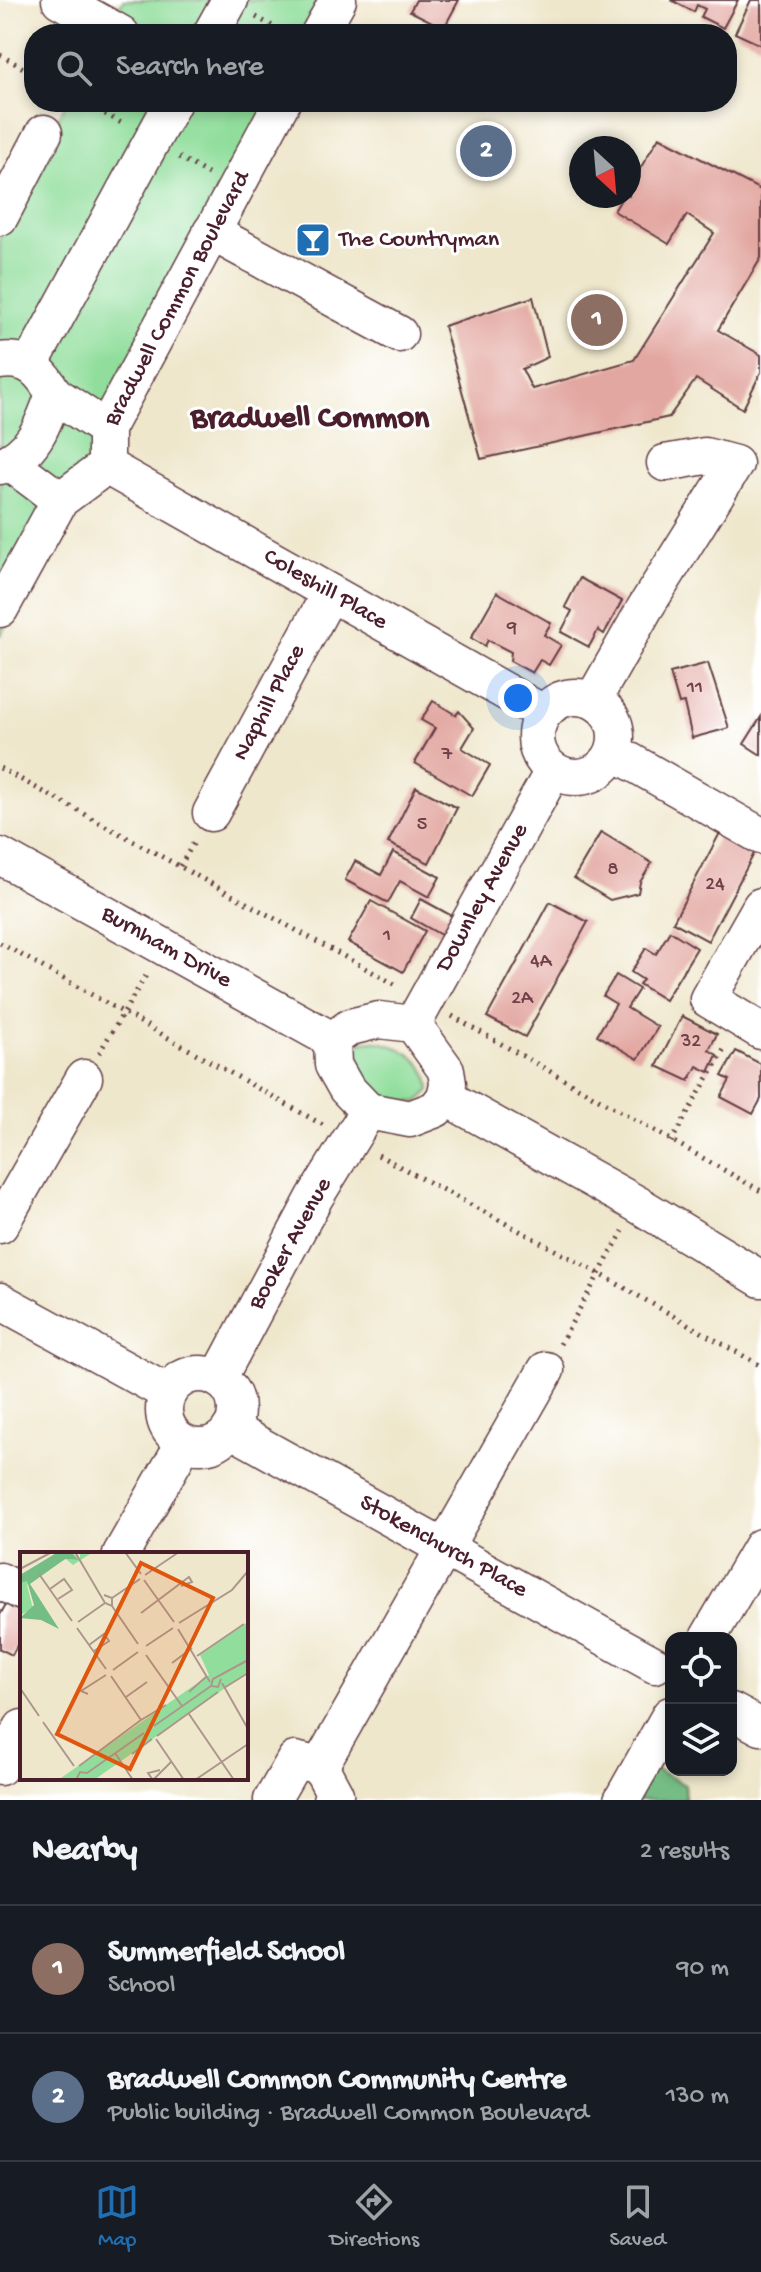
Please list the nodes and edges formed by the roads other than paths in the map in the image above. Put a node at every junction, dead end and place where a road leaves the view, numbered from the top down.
1 (60, 0) edge
2 (230, 0) edge
3 (338, 0) edge
4 (103, 24) edge
5 (217, 24) edge
6 (325, 24) edge
7 (168, 112) edge
8 (277, 112) edge
9 (44, 133) dead end
10 (0, 217) edge
11 (211, 232) junction
12 (399, 334) dead end
13 (15, 363) edge
14 (54, 394) junction
15 (106, 429) junction
16 (665, 463) dead end
17 (4, 464) edge
18 (106, 466) junction
19 (60, 500) junction
20 (330, 593) junction
21 (0, 609) edge
22 (593, 700) junction
23 (543, 713) junction
24 (614, 752) junction
25 (553, 771) junction
26 (211, 813) dead end
27 (761, 836) edge
28 (0, 856) edge
29 (757, 925) edge
30 (420, 1013) junction
31 (751, 1025) edge
32 (332, 1040) junction
33 (84, 1078) road end
34 (445, 1097) junction
35 (368, 1111) junction
36 (0, 1225) edge
37 (761, 1279) edge
38 (0, 1301) edge
39 (546, 1370) road end
40 (218, 1379) junction
41 (168, 1393) junction
42 (230, 1429) junction
43 (184, 1443) junction
44 (761, 1547) edge
45 (445, 1548) junction
46 (122, 1552) edge
47 (0, 1581) edge
48 (20, 1591) edge
49 (711, 1632) edge
50 (663, 1659) edge
51 (665, 1711) edge
52 (737, 1714) edge
53 (665, 1724) edge
54 (761, 1727) edge
55 (20, 1732) edge
56 (320, 1766) junction
57 (0, 1767) edge
58 (272, 1800) edge
59 (331, 1800) edge
60 (622, 1800) edge

1 - 4 street
2 - 5 street
3 - 6 street
7 - 13 street
8 - 11 street, Bradwell Common Boulevard
9 - 10 street
11 - 12 street
11 - 15 street, Bradwell Common Boulevard
13 - 14 street
14 - 15 street
14 - 17 street
15 - 18 street, Bradwell Common Boulevard
16 - 22 street
17 - 19 street
18 - 19 street
18 - 20 street, Coleshill Place
19 - 21 street
20 - 23 street, Coleshill Place
20 - 26 street, Naphill Place
22 - 23 street
22 - 24 street
23 - 25 street
24 - 25 street
24 - 27 street
25 - 30 street, Downley Avenue
28 - 32 street, Burnham Drive
29 - 31 street
30 - 32 street
30 - 34 street
32 - 35 street
33 - 36 street
34 - 35 street
34 - 37 street
35 - 40 street, Booker Avenue
38 - 41 street
39 - 45 street
40 - 41 street
40 - 42 street
41 - 43 street
42 - 43 street
42 - 45 street, Stokenchurch Place
43 - 46 street
44 - 49 street
45 - 50 street, Stokenchurch Place
45 - 56 street
47 - 48 street
50 - 51 street
52 - 54 street
53 - 60 street
55 - 57 street
56 - 58 street
56 - 59 street

